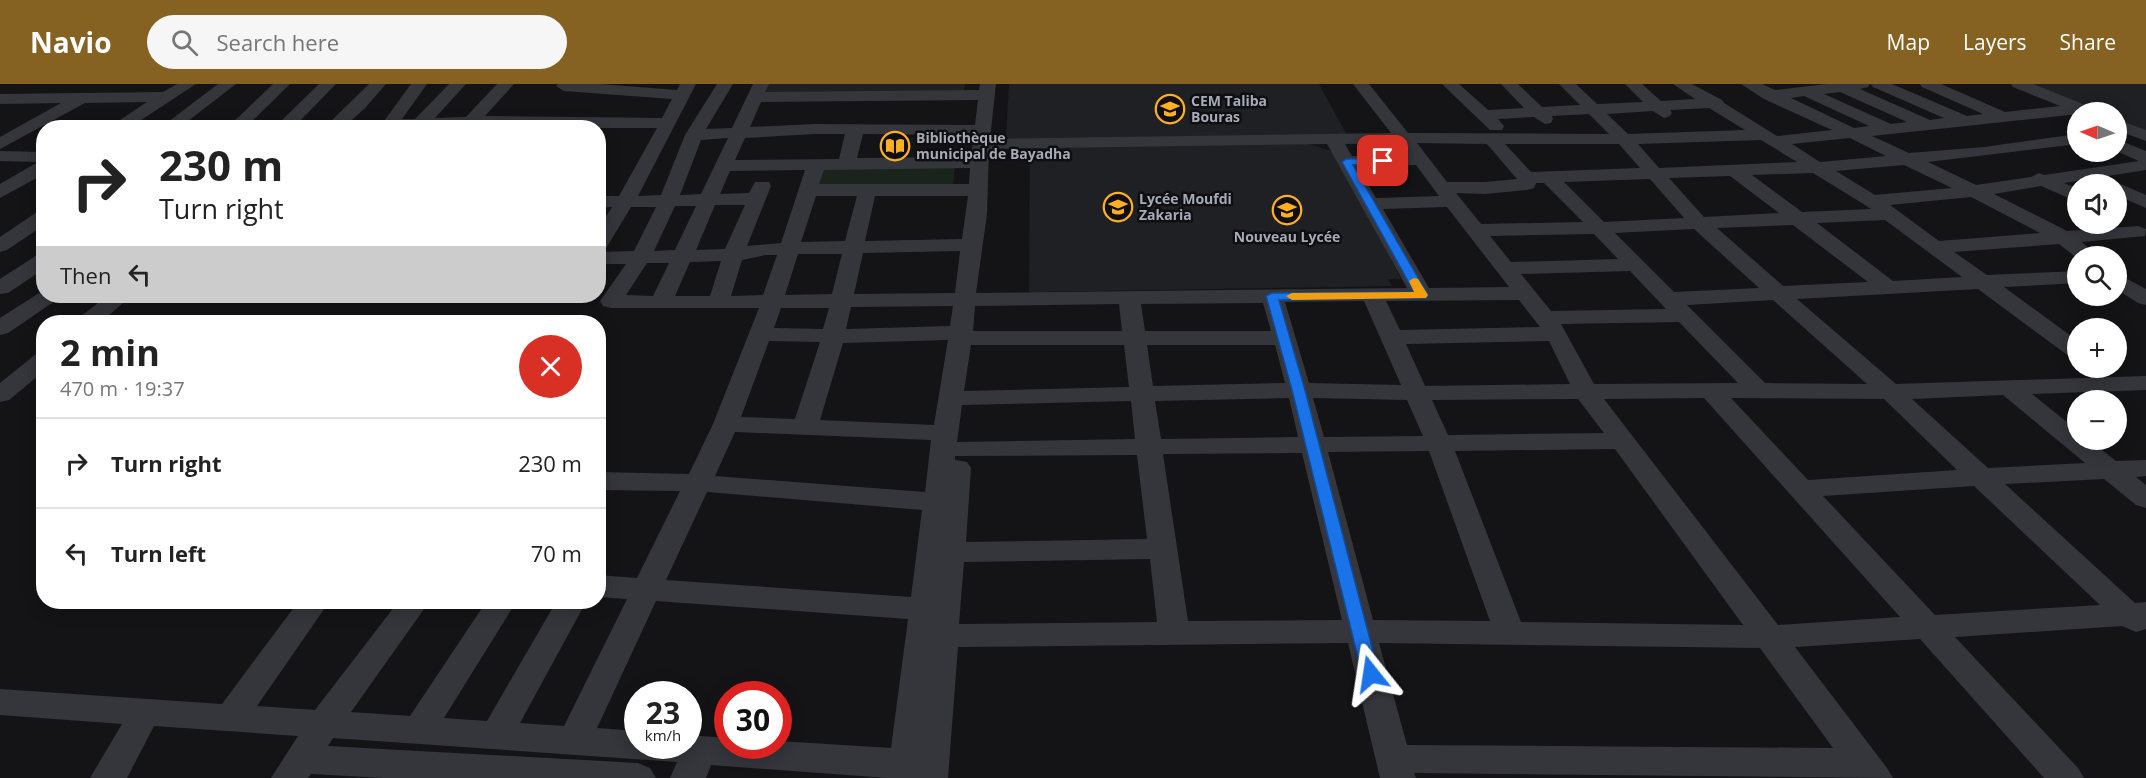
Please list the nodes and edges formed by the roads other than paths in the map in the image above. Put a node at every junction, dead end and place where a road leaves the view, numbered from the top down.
1 (71, 84) edge
2 (108, 84) edge
3 (188, 84) edge
4 (228, 84) edge
5 (282, 84) edge
6 (328, 84) edge
7 (378, 84) edge
8 (419, 84) edge
9 (458, 84) edge
10 (506, 84) edge
11 (725, 84) edge
12 (1361, 84) edge
13 (1450, 84) edge
14 (1509, 84) edge
15 (1568, 84) edge
16 (1633, 84) edge
17 (1681, 84) edge
18 (1749, 84) edge
19 (1862, 84) edge
20 (1879, 84) edge
21 (1928, 84) edge
22 (2019, 84) edge
23 (1838, 85) edge
24 (611, 86) edge
25 (1798, 87) edge
26 (993, 88) edge
27 (685, 89) edge
28 (758, 90) edge
29 (559, 92) edge
30 (778, 96) junction
31 (1772, 96) junction
32 (168, 97) junction
33 (43, 98) junction
34 (82, 99) junction
35 (1711, 103) junction
36 (2067, 103) edge
37 (4, 104) edge
38 (1659, 107) junction
39 (1595, 110) junction
40 (900, 112) dead end
41 (1538, 112) junction
42 (2067, 112) edge
43 (771, 113) junction
44 (2044, 114) junction
45 (1484, 115) junction
46 (2004, 117) junction
47 (44, 120) edge
48 (129, 120) edge
49 (179, 120) edge
50 (244, 120) edge
51 (291, 120) edge
52 (341, 120) edge
53 (392, 120) edge
54 (423, 120) edge
55 (473, 120) edge
56 (535, 120) edge
57 (816, 121) junction
58 (1966, 121) junction
59 (667, 123) junction
60 (2067, 123) edge
61 (36, 124) edge
62 (1928, 126) junction
63 (606, 127) edge
64 (2127, 128) edge
65 (855, 130) junction
66 (1890, 130) junction
67 (765, 131) junction
68 (738, 133) junction
69 (1854, 134) junction
70 (2141, 134) edge
71 (694, 135) junction
72 (1402, 138) junction
73 (1499, 138) junction
74 (1689, 138) junction
75 (1771, 138) junction
76 (1333, 139) junction
77 (1562, 139) junction
78 (1624, 139) junction
79 (2067, 143) edge
80 (0, 144) edge
81 (986, 144) junction
82 (2024, 146) junction
83 (2067, 147) edge
84 (2127, 149) edge
85 (1983, 152) junction
86 (0, 156) edge
87 (2146, 157) edge
88 (36, 158) edge
89 (1420, 160) junction
90 (1908, 160) junction
91 (1346, 162) junction
92 (2108, 162) edge
93 (847, 164) junction
94 (816, 165) junction
95 (2146, 165) edge
96 (722, 166) junction
97 (770, 166) junction
98 (1820, 167) junction
99 (2123, 169) junction
100 (36, 171) edge
101 (1735, 171) junction
102 (1654, 174) junction
103 (2086, 174) joint
104 (2067, 177) edge
105 (1526, 178) junction
106 (1550, 178) junction
107 (2146, 178) edge
108 (2042, 180) junction
109 (808, 190) junction
110 (978, 190) junction
111 (867, 191) junction
112 (1974, 191) junction
113 (2067, 191) edge
114 (0, 192) edge
115 (1449, 194) junction
116 (2127, 194) edge
117 (757, 199) junction
118 (709, 200) junction
119 (606, 201) edge
120 (668, 201) junction
121 (1872, 201) junction
122 (625, 202) junction
123 (2146, 203) edge
124 (1371, 204) junction
125 (2127, 207) edge
126 (1890, 214) junction
127 (1798, 219) junction
128 (36, 221) edge
129 (1700, 224) junction
130 (2127, 224) edge
131 (1599, 228) junction
132 (1476, 230) junction
133 (606, 233) edge
134 (2142, 234) edge
135 (2063, 237) junction
136 (0, 245) edge
137 (971, 245) junction
138 (36, 246) edge
139 (854, 246) junction
140 (2074, 246) edge
141 (1934, 247) junction
142 (790, 248) junction
143 (733, 255) junction
144 (641, 257) junction
145 (606, 258) edge
146 (682, 258) junction
147 (36, 265) edge
148 (1636, 265) junction
149 (1507, 268) junction
150 (2067, 278) edge
151 (1983, 283) junction
152 (2127, 286) edge
153 (1888, 287) junction
154 (0, 288) edge
155 (1777, 292) junction
156 (1524, 293) junction
157 (1422, 295) junction
158 (1272, 296) junction
159 (1373, 296) junction
160 (1129, 297) junction
161 (1668, 298) junction
162 (2146, 298) edge
163 (970, 299) junction
164 (842, 300) junction
165 (719, 301) junction
166 (772, 302) junction
167 (37, 303) edge
168 (111, 303) edge
169 (661, 303) junction
170 (97, 315) edge
171 (1684, 315) junction
172 (1551, 326) junction
173 (0, 328) edge
174 (760, 334) junction
175 (966, 335) junction
176 (833, 336) junction
177 (1391, 337) junction
178 (1136, 338) junction
179 (1284, 338) junction
180 (2067, 344) edge
181 (36, 366) edge
182 (2134, 384) edge
183 (2010, 389) junction
184 (1299, 390) junction
185 (1710, 390) junction
186 (1758, 390) junction
187 (1585, 391) junction
188 (1890, 392) junction
189 (1416, 393) junction
190 (1142, 394) junction
191 (0, 395) edge
192 (965, 398) junction
193 (2146, 401) edge
194 (726, 424) junction
195 (806, 426) junction
196 (952, 441) junction
197 (1623, 441) junction
198 (1440, 444) junction
199 (1312, 446) junction
200 (1150, 447) junction
201 (2146, 468) edge
202 (2111, 471) junction
203 (1982, 478) junction
204 (606, 481) edge
205 (699, 483) junction
206 (1800, 489) junction
207 (2146, 499) edge
208 (937, 502) junction
209 (1163, 549) junction
210 (950, 552) junction
211 (606, 586) edge
212 (646, 589) junction
213 (309, 609) edge
214 (409, 609) edge
215 (496, 609) edge
216 (567, 609) edge
217 (2140, 619) edge
218 (930, 627) junction
219 (1927, 629) junction
220 (1359, 631) junction
221 (1174, 633) junction
222 (1510, 633) junction
223 (1770, 637) junction
224 (0, 702) edge
225 (144, 712) junction
226 (232, 716) junction
227 (323, 725) junction
228 (418, 731) junction
229 (496, 736) junction
230 (559, 740) junction
231 (624, 744) edge
232 (679, 759) edge
233 (693, 764) edge
234 (1396, 768) edge
235 (295, 769) edge
236 (1869, 770) edge
237 (918, 771) edge
238 (531, 772) junction
239 (466, 773) edge
240 (108, 778) edge
241 (638, 778) edge
242 (2066, 778) edge

1 - 33 street
2 - 34 street
3 - 32 street
4 - 49 street
5 - 50 street
6 - 51 street
7 - 52 street
8 - 53 street
9 - 54 street
10 - 55 street
11 - 71 street
12 - 72 street
13 - 45 street
14 - 41 street
15 - 39 street
16 - 38 street
17 - 35 street
18 - 31 street
19 - 23 street
20 - 58 street
21 - 46 street
22 - 36 street
23 - 25 street
23 - 62 street
24 - 27 street
24 - 29 street
25 - 31 street
25 - 66 street
26 - 30 street
26 - 81 street
27 - 59 street
28 - 30 street
28 - 68 street
29 - 56 street
30 - 43 street
31 - 35 street
31 - 69 street
32 - 34 street
32 - 48 street
33 - 34 street
33 - 37 street
34 - 47 street
35 - 38 street
35 - 75 street
38 - 39 street
38 - 74 street
39 - 41 street
39 - 78 street
40 - 57 street
41 - 45 street
41 - 77 street
42 - 44 street
43 - 57 street
43 - 67 street
44 - 46 street
44 - 60 street
45 - 73 street
46 - 58 street
46 - 79 street
57 - 65 street
57 - 67 street
58 - 62 street
58 - 82 street
59 - 63 street
59 - 122 street
61 - 80 street
62 - 66 street
62 - 85 street
64 - 70 street
65 - 81 street
65 - 93 street
66 - 69 street
67 - 68 street
68 - 71 street
68 - 96 street
69 - 75 street
69 - 90 street
71 - 120 street
72 - 73 street
72 - 76 street
72 - 89 street
73 - 77 street
73 - 105 street
74 - 75 street
74 - 78 street
75 - 98 street
76 - 81 street
76 - 91 street
77 - 78 street
78 - 102 street
81 - 93 street
81 - 110 street
81 - 163 street
82 - 83 street
82 - 85 street
82 - 103 street
84 - 87 street
85 - 90 street
85 - 108 street
86 - 88 street
89 - 91 street
89 - 115 street
90 - 98 street
90 - 112 street
91 - 124 street
92 - 99 street
93 - 94 street
94 - 97 street
94 - 109 street
95 - 99 street
96 - 97 street
96 - 118 street
97 - 117 street
98 - 101 street
98 - 121 street
99 - 103 street
99 - 107 street
100 - 114 street
101 - 102 street
101 - 127 street
102 - 106 street
102 - 129 street
104 - 108 street
105 - 106 street
105 - 115 street
106 - 131 street
108 - 112 street
108 - 113 street
109 - 111 street
109 - 142 street
110 - 111 street
110 - 137 street
111 - 139 street
112 - 121 street
112 - 135 street
115 - 124 street
115 - 132 street
116 - 123 street
117 - 118 street
117 - 143 street
118 - 120 street
118 - 146 street
119 - 122 street
120 - 122 street
120 - 144 street
121 - 126 street
122 - 133 street
123 - 125 street
124 - 157 street
126 - 127 street
126 - 141 street
127 - 129 street
127 - 153 street
128 - 136 street
129 - 131 street
129 - 155 street
130 - 134 street
131 - 132 street
131 - 148 street
132 - 149 street
134 - 135 street
135 - 140 street
135 - 141 street
136 - 138 street
137 - 139 street
137 - 163 street
139 - 142 street
139 - 164 street
141 - 151 street
142 - 143 street
142 - 166 street
143 - 146 street
143 - 165 street
144 - 145 street
144 - 146 street
144 - 169 street
146 - 169 street
147 - 154 street
148 - 149 street
148 - 161 street
149 - 156 street
150 - 151 street
151 - 153 street
151 - 180 street
152 - 162 street
153 - 155 street
155 - 161 street
155 - 188 street
156 - 157 street
156 - 172 street
157 - 159 street
158 - 159 street
158 - 160 street
158 - 179 street
159 - 177 street
160 - 163 street
160 - 178 street
161 - 171 street
163 - 164 street
163 - 175 street
164 - 166 street
164 - 176 street
165 - 166 street
165 - 169 street
166 - 174 street
167 - 173 street
168 - 170 street
171 - 172 street
171 - 186 street
172 - 177 street
172 - 187 street
174 - 176 street
174 - 194 street
175 - 176 street
175 - 178 street
175 - 192 street
175 - 196 street
176 - 195 street
177 - 189 street
178 - 179 street
178 - 190 street
179 - 184 street
181 - 191 street
182 - 183 street
182 - 193 street
183 - 188 street
183 - 202 street
184 - 189 street
184 - 190 street
184 - 199 street
185 - 186 street
185 - 187 street
185 - 206 street
186 - 188 street
187 - 189 street
187 - 197 street
188 - 203 street
189 - 198 street
190 - 192 street
190 - 200 street
192 - 196 street
194 - 195 street
194 - 205 street
195 - 196 street
196 - 200 street
196 - 208 street
196 - 210 street
197 - 198 street
197 - 223 street
198 - 199 street
198 - 222 street
199 - 200 street
199 - 220 street
200 - 209 street
201 - 202 street
202 - 203 street
202 - 207 street
203 - 206 street
203 - 217 street
204 - 205 street
205 - 208 street
205 - 212 street
206 - 219 street
208 - 218 street
209 - 210 street
209 - 221 street
210 - 218 street
211 - 212 street
212 - 218 street
212 - 230 street
213 - 226 street
214 - 227 street
215 - 228 street
216 - 229 street
217 - 219 street
218 - 221 street
218 - 237 street
219 - 223 street
219 - 242 street
220 - 221 street
220 - 222 street
220 - 234 street
222 - 223 street
223 - 236 street
224 - 225 street
225 - 226 street
225 - 240 street
226 - 227 street
227 - 228 street
227 - 235 street
228 - 229 street
229 - 230 street
230 - 231 street
230 - 238 street
232 - 233 street
233 - 237 street
234 - 236 street
235 - 239 street
238 - 239 street
238 - 241 street

